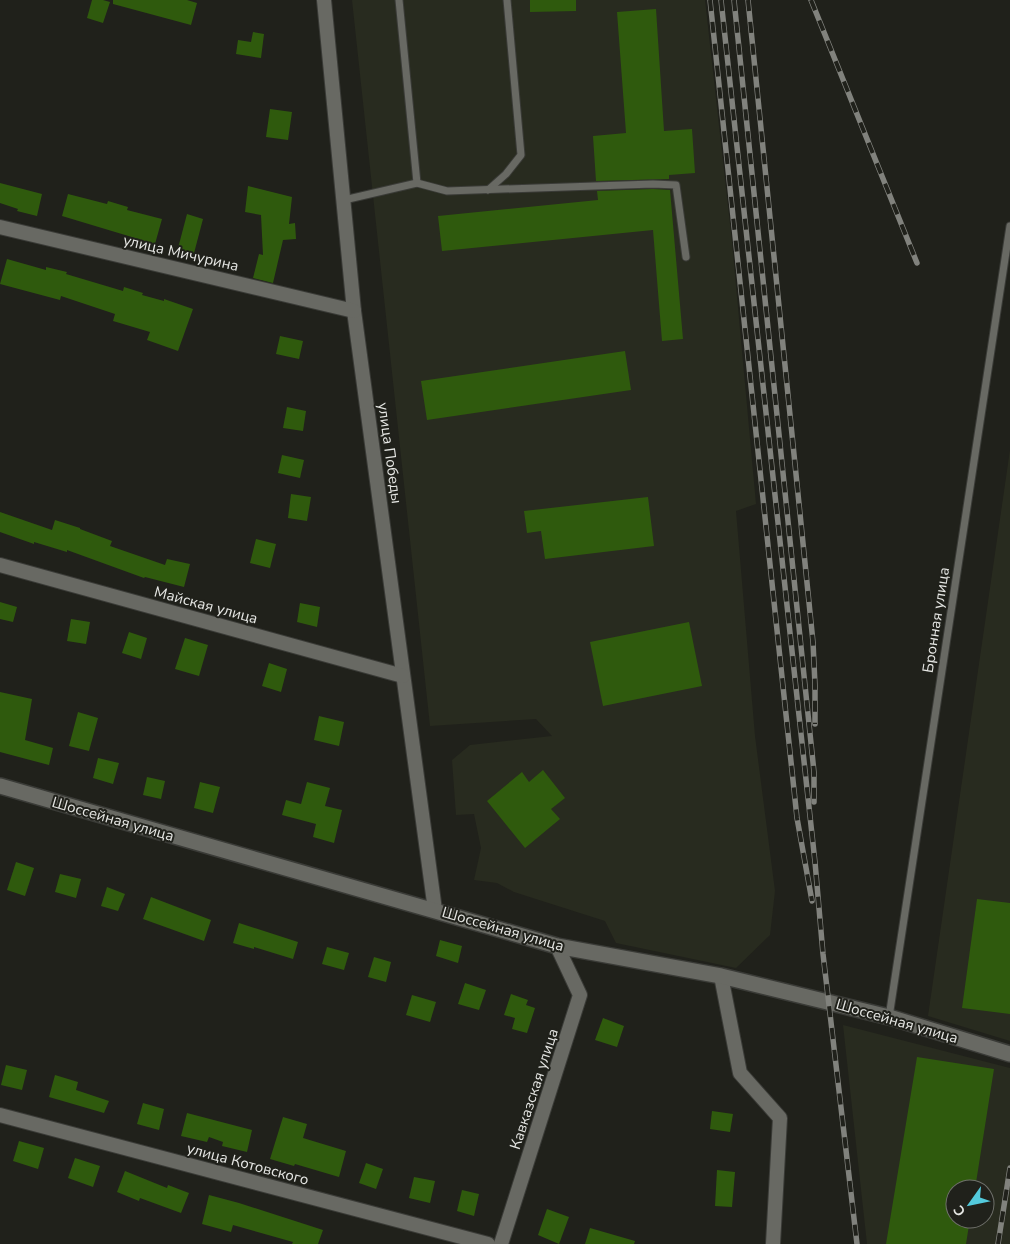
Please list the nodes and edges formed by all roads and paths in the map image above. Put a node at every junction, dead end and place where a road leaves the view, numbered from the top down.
1 (324, 0) edge
2 (399, 0) edge
3 (507, 0) edge
4 (417, 183) junction
5 (488, 190) junction
6 (344, 200) junction
7 (1010, 226) edge
8 (0, 227) edge
9 (686, 257) dead end
10 (354, 311) junction
11 (0, 565) edge
12 (402, 676) junction
13 (0, 786) edge
14 (435, 910) junction
15 (557, 946) junction
16 (721, 976) junction
17 (888, 1017) junction
18 (1010, 1054) edge
19 (0, 1115) edge
20 (488, 1244) edge
21 (501, 1244) edge
22 (773, 1244) edge

1 - 6 street, улица Победы
2 - 4 lane
3 - 5 lane
4 - 5 lane
4 - 6 lane
5 - 9 lane
6 - 10 street, улица Победы
7 - 17 lane, Бронная улица
8 - 10 street, улица Мичурина
10 - 12 street, улица Победы
11 - 12 street, Майская улица
12 - 14 street, улица Победы
13 - 14 main road, Шоссейная улица
14 - 15 main road, Шоссейная улица
15 - 16 main road, Шоссейная улица
15 - 21 street, Кавказская улица
16 - 17 main road, Шоссейная улица
16 - 22 street
17 - 18 main road, Шоссейная улица
19 - 20 street, улица Котовского

